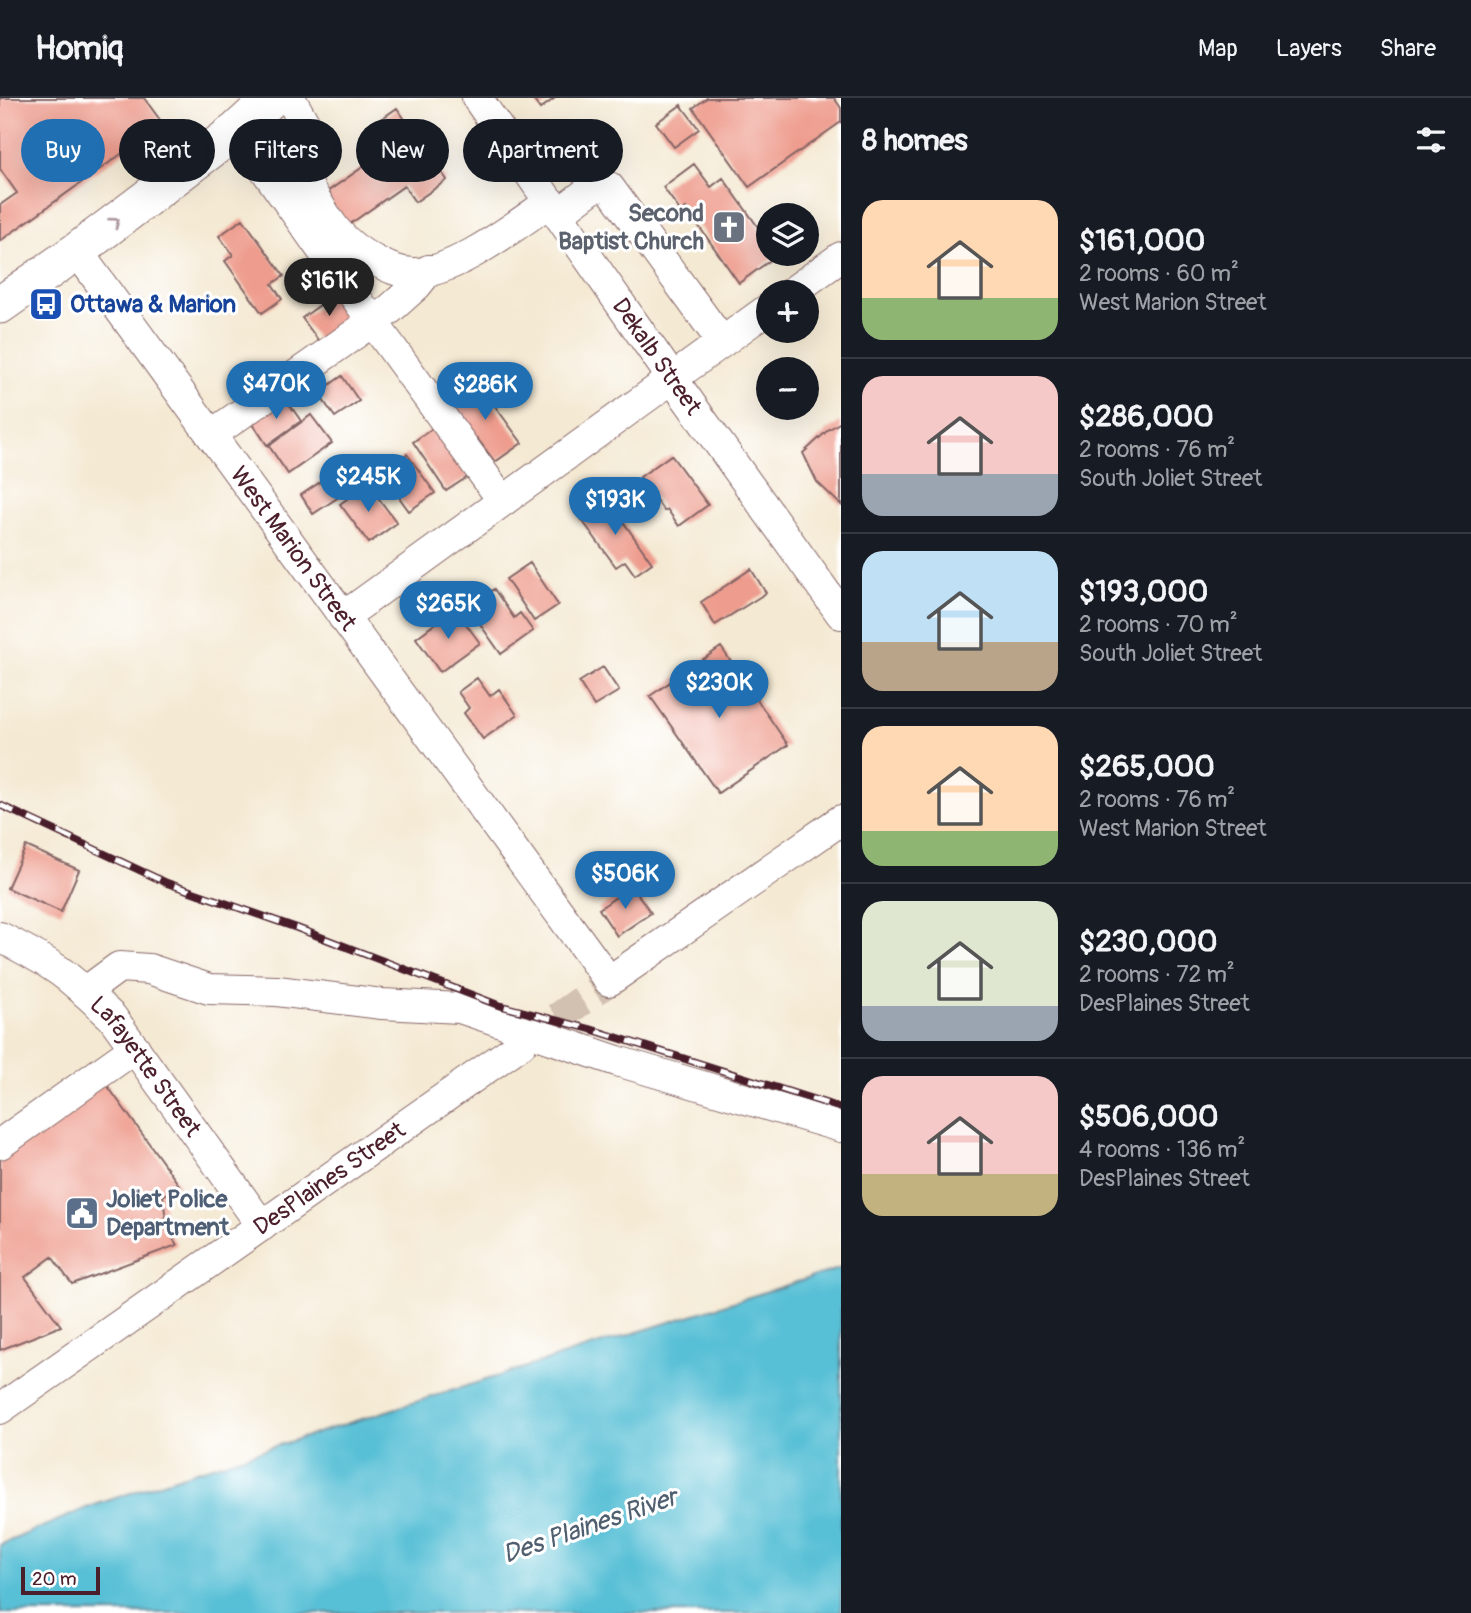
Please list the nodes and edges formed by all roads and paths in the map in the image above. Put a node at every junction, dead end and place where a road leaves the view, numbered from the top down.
1 (272, 98) edge
2 (287, 98) edge
3 (477, 98) edge
4 (249, 119) edge
5 (252, 119) edge
6 (229, 135) edge
7 (279, 182) edge
8 (554, 208) junction
9 (77, 251) junction
10 (841, 257) edge
11 (429, 270) junction
12 (809, 280) edge
13 (4, 293) edge
14 (756, 318) edge
15 (373, 322) junction
16 (722, 342) junction
17 (672, 378) junction
18 (211, 435) junction
19 (503, 501) junction
20 (841, 614) edge
21 (343, 617) junction
22 (841, 820) edge
23 (0, 937) edge
24 (85, 992) junction
25 (521, 1044) tunnel mouth
26 (135, 1048) junction
27 (841, 1127) edge
28 (0, 1144) edge
29 (262, 1226) junction
30 (0, 1409) edge

1 - 4 main road
2 - 5 street
2 - 11 street
3 - 8 street, Dekalb Street
9 -> 6 main road
7 - 15 street
8 - 11 street
8 - 16 street
8 - 17 street, Dekalb Street
9 - 13 main road
9 - 18 street, West Marion Street
10 - 12 street
11 - 15 street
14 - 16 street
15 - 18 street
15 - 19 street
16 - 17 street
17 - 19 street
17 - 20 street, Dekalb Street
18 - 21 street, West Marion Street
19 - 21 street
21 - 22 street, West Marion Street
23 - 24 street, Lafayette Street
24 - 26 street, Lafayette Street
24 - 27 street
25 - 29 street, DesPlaines Street
26 - 28 street
26 - 29 street, Lafayette Street
29 - 30 street, DesPlaines Street

